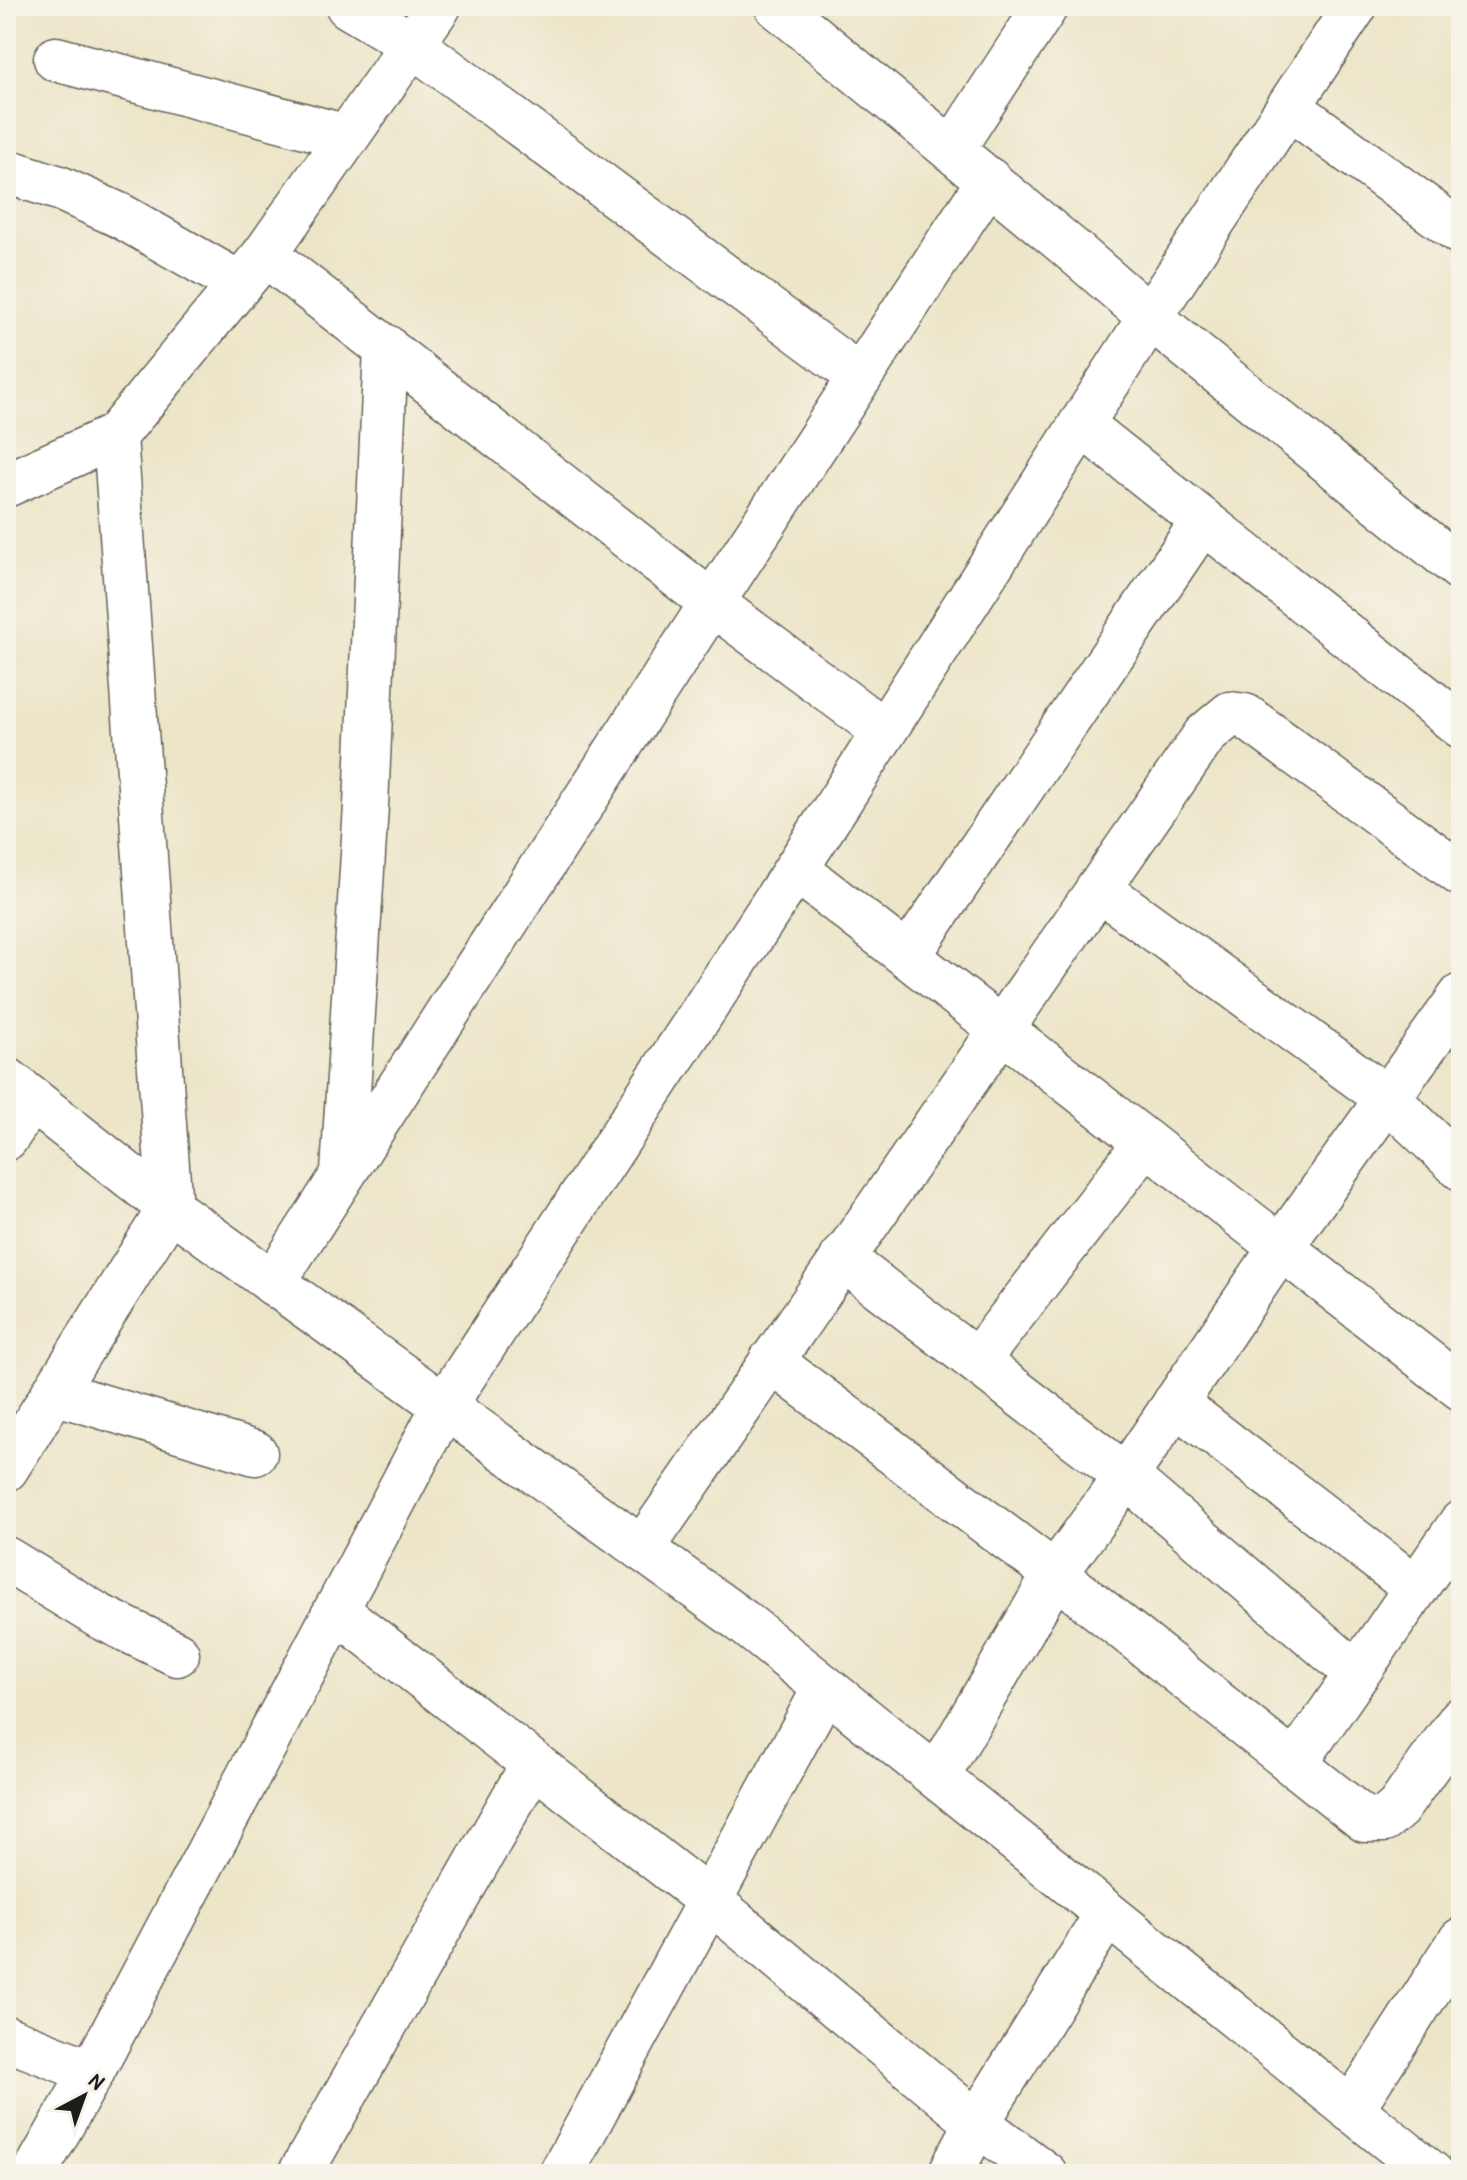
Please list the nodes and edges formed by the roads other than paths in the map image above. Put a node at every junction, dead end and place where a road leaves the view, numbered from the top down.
1 (348, 6) edge
2 (439, 6) edge
3 (777, 6) edge
4 (1046, 6) edge
5 (1355, 6) edge
6 (412, 44) junction
7 (56, 59) dead end
8 (1290, 108) junction
9 (347, 137) junction
10 (952, 150) junction
11 (6, 171) edge
12 (989, 180) junction
13 (1461, 233) edge
14 (253, 269) junction
15 (1150, 317) junction
16 (386, 347) junction
17 (860, 377) junction
18 (1081, 424) junction
19 (115, 436) junction
20 (6, 485) edge
21 (1203, 521) junction
22 (1461, 569) edge
23 (712, 603) junction
24 (1461, 726) edge
25 (884, 731) junction
26 (796, 869) junction
27 (1461, 874) edge
28 (1098, 888) junction
29 (908, 956) junction
30 (1459, 1003) edge
31 (1001, 1028) junction
32 (19, 1089) edge
33 (1387, 1098) junction
34 (6, 1138) edge
35 (1146, 1142) junction
36 (1461, 1168) edge
37 (343, 1174) junction
38 (170, 1208) junction
39 (1281, 1247) junction
40 (842, 1258) junction
41 (273, 1283) junction
42 (771, 1361) junction
43 (977, 1361) junction
44 (1461, 1388) edge
45 (54, 1392) junction
46 (1175, 1403) junction
47 (444, 1406) junction
48 (255, 1453) dead end
49 (6, 1469) edge
50 (1126, 1476) junction
51 (1461, 1523) edge
52 (642, 1549) junction
53 (6, 1559) edge
54 (1055, 1574) junction
55 (1416, 1588) junction
56 (336, 1610) junction
57 (177, 1654) dead end
58 (1357, 1674) junction
59 (825, 1688) junction
60 (1461, 1719) edge
61 (533, 1764) junction
62 (1294, 1765) junction
63 (937, 1777) junction
64 (709, 1900) junction
65 (1107, 1914) junction
66 (1461, 1940) edge
67 (7, 2040) edge
68 (92, 2072) junction
69 (1351, 2110) junction
70 (977, 2123) junction
71 (34, 2174) edge
72 (300, 2174) edge
73 (561, 2174) edge
74 (950, 2174) edge
75 (1045, 2174) edge
76 (1432, 2174) edge

1 - 6 street
2 - 6 street
3 - 10 street
4 - 10 street
5 - 8 street
6 - 9 street
6 - 17 street
7 - 9 street
8 - 13 street
8 - 15 street
9 - 14 street
10 - 12 street
11 - 14 street
12 - 15 street
12 - 17 street
14 - 16 street
14 - 19 street
15 - 18 street
15 - 22 street
16 - 23 street
16 - 37 street
17 - 23 street
18 - 21 street
18 - 25 street
19 - 20 street
19 - 38 street
21 - 24 street
21 - 29 street
23 - 25 street
23 - 37 street
25 - 26 street
26 - 29 street
26 - 47 street
27 - 28 street
28 - 31 street
28 - 33 street
29 - 31 street
30 - 33 street
31 - 35 street
31 - 40 street
32 - 34 street
32 - 38 street
33 - 36 street
33 - 39 street
35 - 39 street
35 - 43 street
37 - 41 street
38 - 41 street
38 - 45 street
39 - 44 street
39 - 46 street
40 - 42 street
40 - 43 street
41 - 47 street
42 - 52 street
42 - 54 street
43 - 50 street
45 - 48 street
45 - 49 street
46 - 50 street
46 - 55 street
47 - 52 street
47 - 56 street
50 - 54 street
50 - 58 street
51 - 55 street
52 - 59 street
53 - 57 street
54 - 62 street
54 - 63 street
55 - 58 street
56 - 61 street
56 - 68 street
58 - 62 street
59 - 63 street
59 - 64 street
60 - 62 street
61 - 64 street
61 - 72 street
63 - 65 street
64 - 70 street
64 - 73 street
65 - 69 street
65 - 70 street
66 - 69 street
67 - 68 street
68 - 71 street
69 - 76 street
70 - 74 street
70 - 75 street

